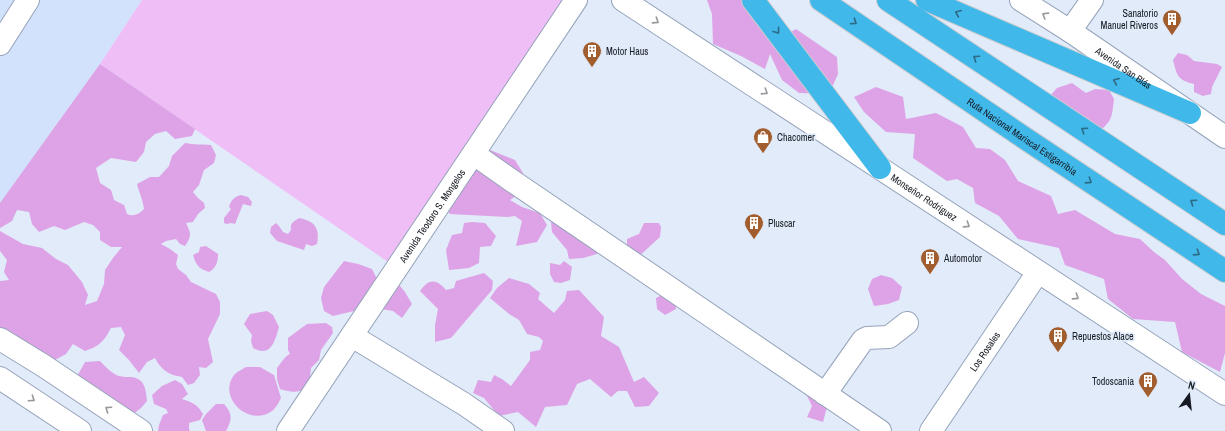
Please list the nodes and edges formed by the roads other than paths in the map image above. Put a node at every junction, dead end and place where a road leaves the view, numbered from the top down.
1 (28, 0) edge
2 (576, 0) edge
3 (623, 0) edge
4 (753, 0) edge
5 (821, 0) edge
6 (888, 0) edge
7 (927, 0) edge
8 (1021, 0) edge
9 (1092, 0) edge
10 (1070, 30) junction
11 (0, 44) edge
12 (1190, 114) junction
13 (1225, 136) edge
14 (474, 154) junction
15 (880, 168) junction
16 (1225, 224) edge
17 (1225, 271) edge
18 (1038, 272) junction
19 (906, 323) dead end
20 (352, 336) junction
21 (0, 339) edge
22 (0, 378) edge
23 (825, 394) junction
24 (1225, 394) edge
25 (80, 431) edge
26 (141, 431) edge
27 (288, 431) edge
28 (503, 431) edge
29 (880, 431) edge
30 (931, 431) edge

1 - 11 street
2 - 14 street, Avenida Teodoro S. Mongelos
3 -> 15 street, Monseñor Rodríguez
4 -> 15 highway
5 -> 17 highway, Ruta Nacional Mariscal Estigarribia
16 -> 6 highway
12 -> 7 highway
10 -> 8 street, Avenida San Blás
9 - 10 street
10 - 12 street, Avenida San Blás
12 - 13 street, Avenida San Blás
14 - 20 street, Avenida Teodoro S. Mongelos
14 - 23 street
15 -> 18 street, Monseñor Rodríguez
18 -> 24 street, Monseñor Rodríguez
18 - 30 street, Los Rosales
19 - 23 street
20 - 27 street, Avenida Teodoro S. Mongelos
20 - 28 street
26 -> 21 street
22 -> 25 street
23 - 29 street

